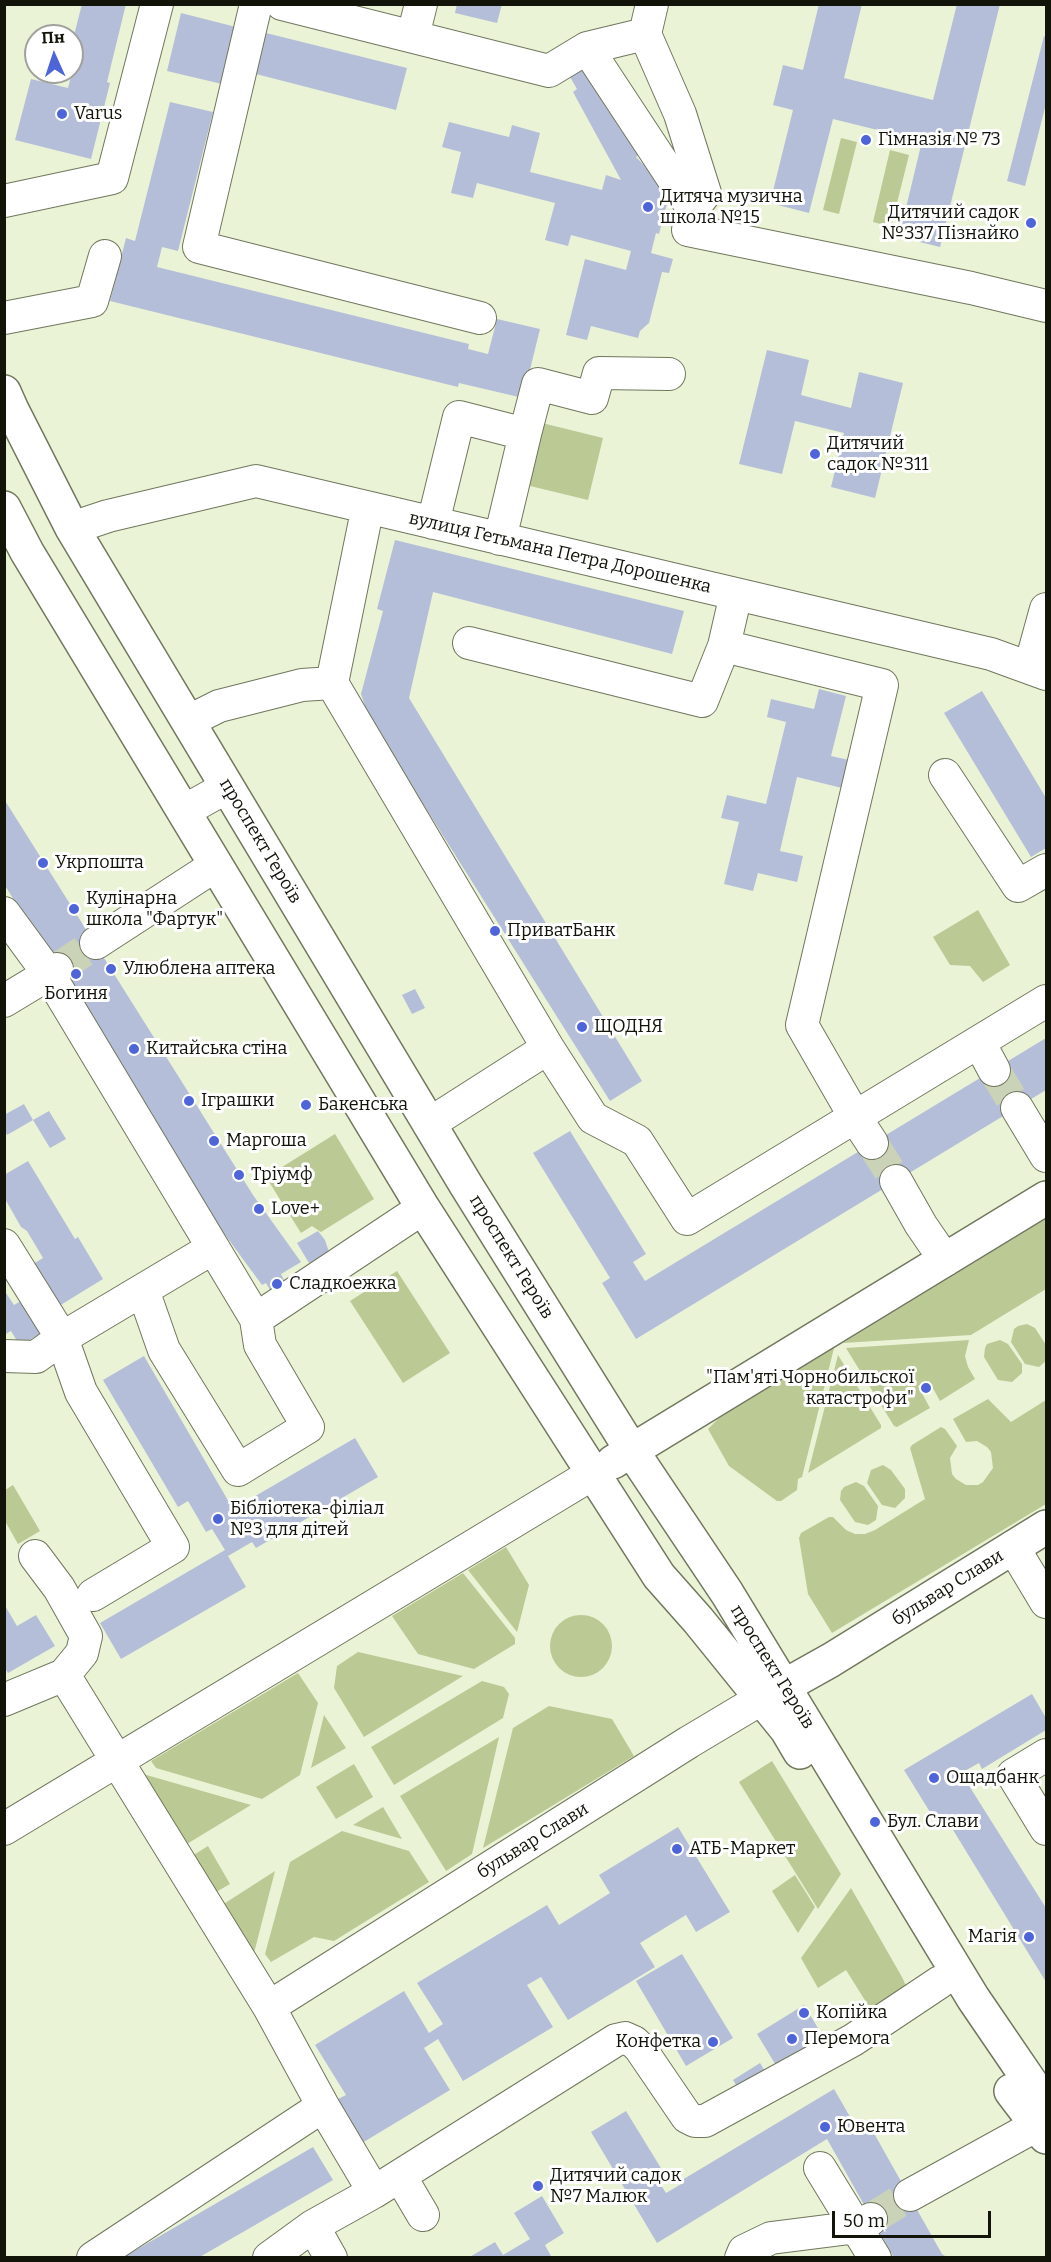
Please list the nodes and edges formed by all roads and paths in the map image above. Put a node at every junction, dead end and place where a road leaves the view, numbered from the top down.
1 (157, 4) edge
2 (256, 4) edge
3 (282, 4) edge
4 (421, 4) edge
5 (649, 19) edge
6 (413, 36) junction
7 (587, 48) junction
8 (680, 114) junction
9 (632, 117) junction
10 (4, 201) edge
11 (693, 209) junction
12 (105, 256) dead end
13 (1047, 306) edge
14 (4, 318) edge
15 (480, 318) dead end
16 (669, 375) dead end
17 (4, 392) edge
18 (525, 434) junction
19 (366, 507) junction
20 (4, 508) edge
21 (433, 523) junction
22 (72, 528) junction
23 (500, 539) junction
24 (736, 594) junction
25 (1047, 609) edge
26 (469, 643) dead end
27 (724, 646) junction
28 (1038, 671) edge
29 (332, 683) junction
30 (189, 721) junction
31 (945, 775) dead end
32 (227, 787) junction
33 (184, 811) junction
34 (216, 865) junction
35 (1047, 870) edge
36 (4, 913) edge
37 (96, 943) tunnel mouth
38 (53, 971) junction
39 (4, 1001) edge
40 (1047, 1001) edge
41 (979, 1042) junction
42 (548, 1048) junction
43 (994, 1070) tunnel mouth
44 (1017, 1108) tunnel mouth
45 (855, 1118) junction
46 (429, 1124) junction
47 (872, 1143) tunnel mouth
48 (1047, 1156) edge
49 (896, 1181) tunnel mouth
50 (1047, 1198) edge
51 (423, 1208) junction
52 (4, 1245) edge
53 (213, 1248) junction
54 (945, 1260) junction
55 (143, 1290) junction
56 (256, 1319) junction
57 (62, 1338) junction
58 (4, 1356) edge
59 (632, 1451) junction
60 (594, 1473) junction
61 (1047, 1527) edge
62 (1013, 1547) junction
63 (35, 1556) dead end
64 (93, 1595) dead end
65 (1047, 1602) edge
66 (64, 1675) junction
67 (772, 1693) junction
68 (4, 1700) edge
69 (1047, 1755) edge
70 (118, 1759) junction
71 (4, 1829) edge
72 (1047, 1829) edge
73 (940, 1982) junction
74 (269, 2007) junction
75 (323, 2106) junction
76 (1043, 2123) edge
77 (820, 2168) dead end
78 (387, 2184) junction
79 (910, 2195) tunnel mouth
80 (423, 2216) dead end
81 (865, 2223) junction
82 (313, 2226) junction
83 (93, 2258) edge
84 (269, 2258) edge
85 (331, 2258) edge
86 (741, 2258) edge
87 (875, 2258) edge

1 - 10 street
2 - 15 street
3 - 6 street
4 - 6 street
5 - 7 street
5 - 8 street
6 - 7 street
7 - 9 street
8 - 9 street
8 - 11 street
9 - 11 street
11 - 13 street
12 - 14 street
16 - 18 street
17 - 22 main road, проспект Героїв
18 - 21 street
18 - 23 street
19 - 21 street, вулиця Гетьмана Петра Дорошенка
19 - 22 street, вулиця Гетьмана Петра Дорошенка
19 - 29 street
20 - 33 main road, проспект Героїв
21 - 23 street, вулиця Гетьмана Петра Дорошенка
22 - 30 main road, проспект Героїв
23 - 24 street, вулиця Гетьмана Петра Дорошенка
24 - 27 street
24 - 28 street, вулиця Гетьмана Петра Дорошенка
25 - 28 street
26 - 27 street
27 - 45 street
29 - 30 street
29 - 42 street
30 - 32 main road, проспект Героїв
31 - 35 street
32 - 33 street
32 - 46 main road, проспект Героїв
33 - 34 main road, проспект Героїв
34 - 37 street
34 - 51 main road, проспект Героїв
36 - 38 street
38 - 39 street
38 - 53 street
40 - 41 street
41 - 43 street
41 - 45 street
42 - 45 street
42 - 46 street
44 - 48 street
45 - 47 street
46 - 59 main road, проспект Героїв
49 - 54 street
50 - 54 main road
51 - 56 street
51 - 60 main road, проспект Героїв
52 - 57 street
53 - 55 street
53 - 56 street
54 - 59 main road
55 - 56 street
55 - 57 street
57 - 58 street
57 - 64 street
59 - 60 main road
59 - 67 main road, проспект Героїв
60 - 67 main road, проспект Героїв
60 - 70 street
61 - 62 main road, бульвар Слави
62 - 65 street
62 - 67 main road, бульвар Слави
63 - 66 street
66 - 68 street
66 - 70 street
67 - 73 main road, проспект Героїв
67 - 74 street, бульвар Слави
67 - 76 main road, проспект Героїв
69 - 72 street
70 - 71 street
70 - 74 street
73 - 76 main road, проспект Героїв
73 - 78 street
74 - 75 street
75 - 78 street
75 - 83 street
76 - 79 street
77 - 81 street
78 - 80 street
78 - 82 street
81 - 86 street
81 - 87 street
82 - 84 street
82 - 85 street

